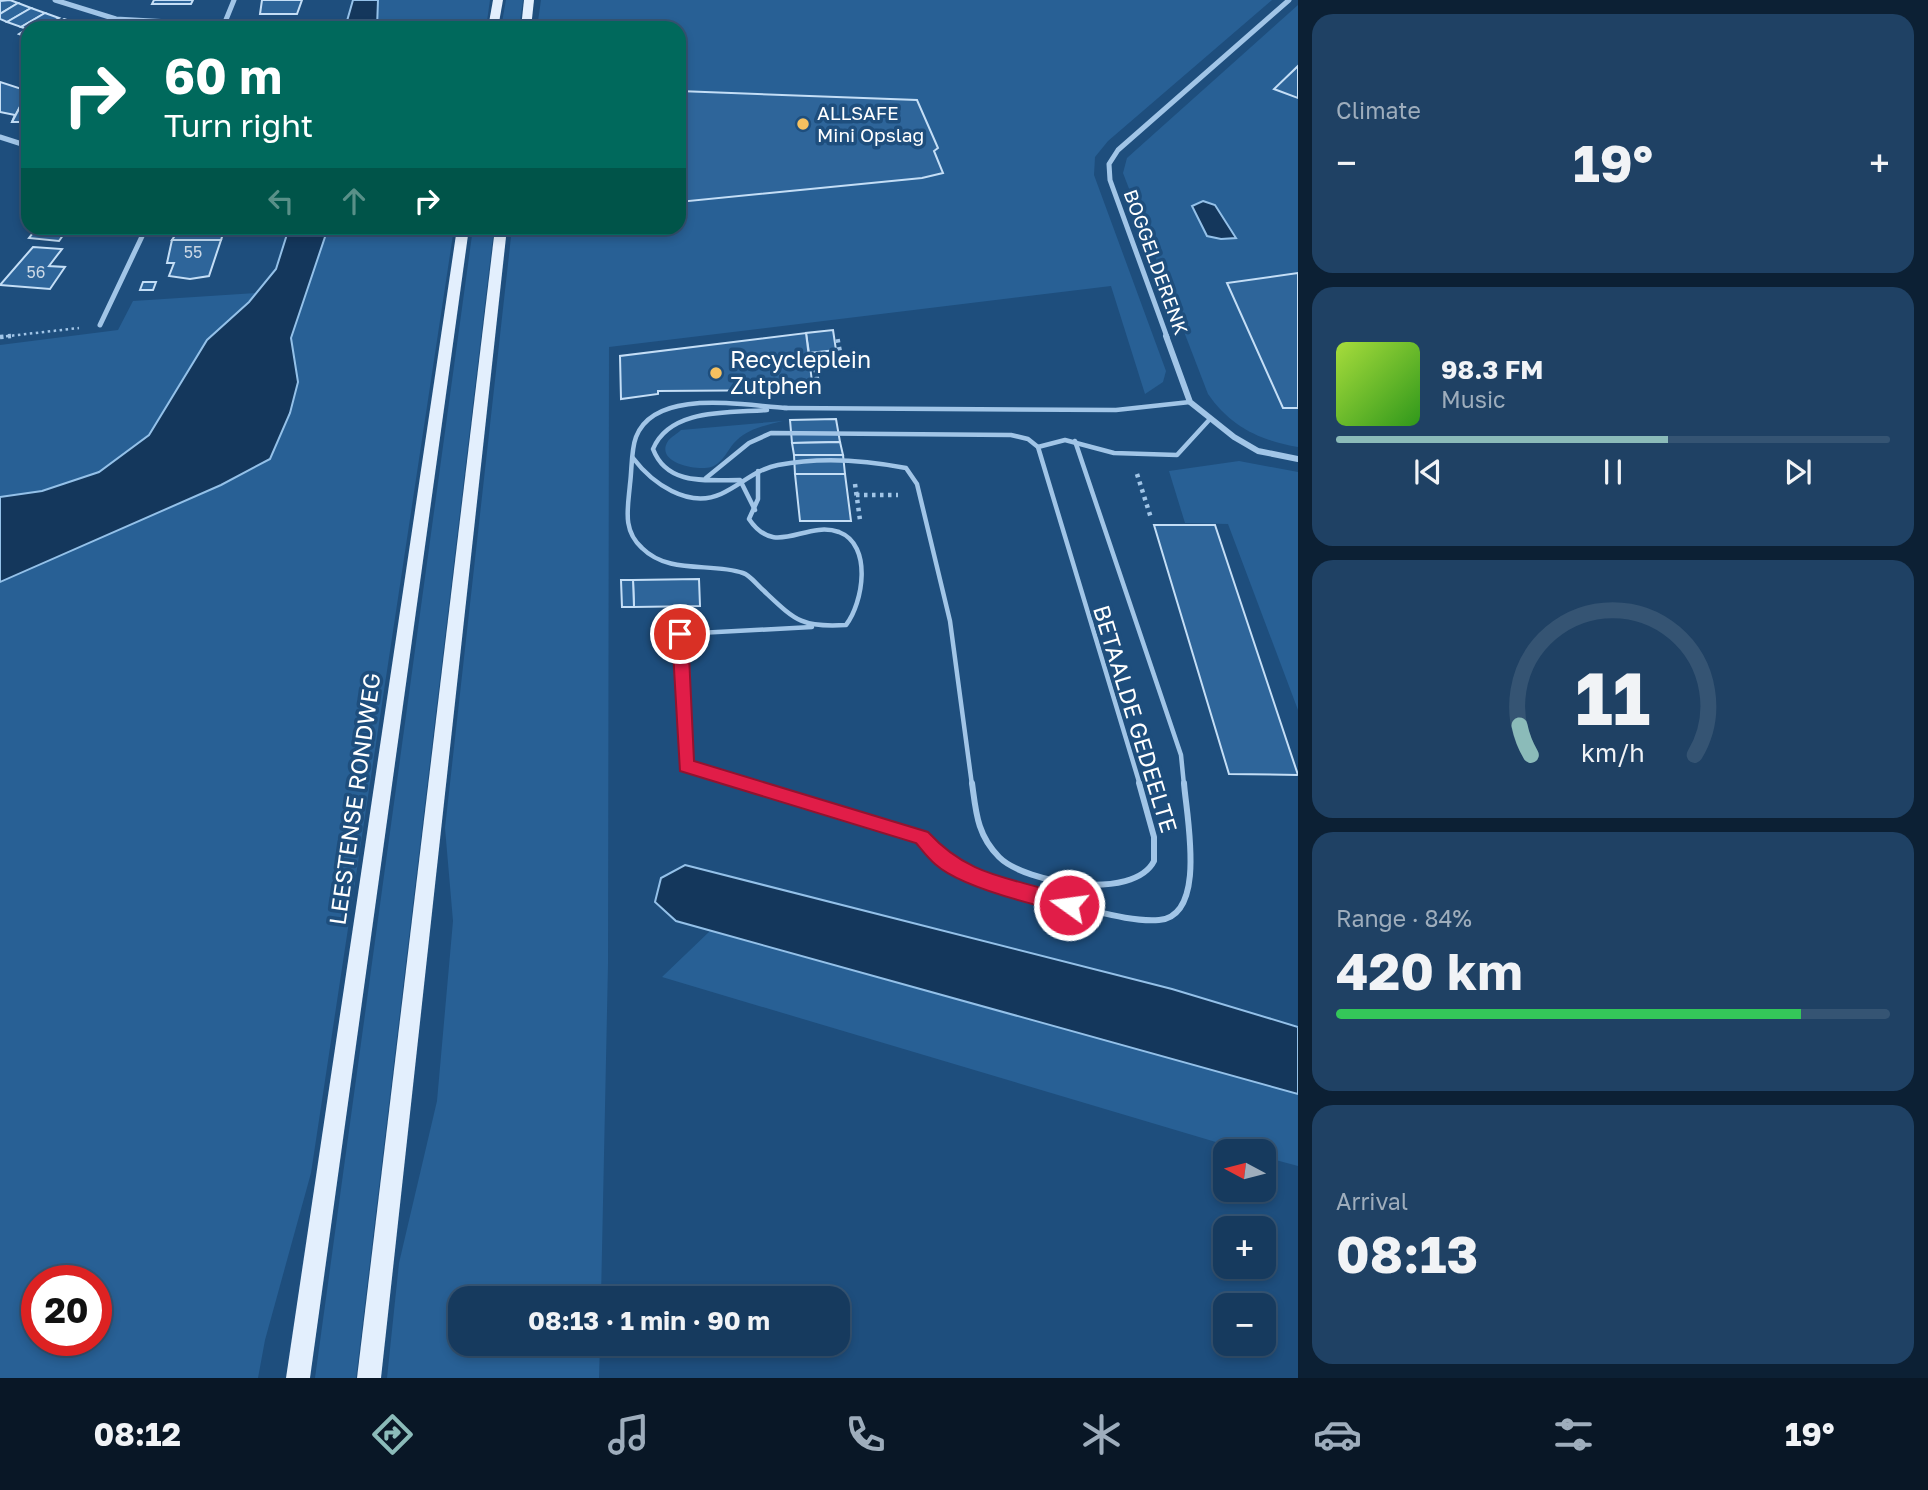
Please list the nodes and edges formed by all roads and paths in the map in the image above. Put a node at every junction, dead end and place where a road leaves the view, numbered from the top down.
1 (55, 0) edge
2 (234, 0) edge
3 (498, 0) edge
4 (529, 0) edge
5 (1289, 0) edge
6 (142, 21) edge
7 (225, 21) edge
8 (494, 21) edge
9 (527, 21) edge
10 (0, 137) edge
11 (21, 144) edge
12 (143, 235) edge
13 (462, 235) edge
14 (500, 235) edge
15 (100, 325) joint
16 (0, 337) edge
17 (1190, 402) junction
18 (787, 408) junction
19 (1210, 419) junction
20 (758, 437) joint
21 (1075, 441) junction
22 (1038, 447) junction
23 (633, 458) junction
24 (1298, 459) edge
25 (758, 471) junction
26 (706, 478) junction
27 (740, 480) junction
28 (856, 495) dead end
29 (919, 495) junction
30 (755, 510) junction
31 (815, 626) junction
32 (1062, 880) junction
33 (1069, 905) junction
34 (298, 1378) edge
35 (369, 1378) edge

1 - 6 street
2 - 7 street
3 - 8 main road
4 - 9 main road
5 - 17 street, BOGGELDERENK
10 - 11 street
12 - 15 street
13 - 34 main road, LEESTENSE RONDWEG
14 - 35 main road
15 - 16 path
17 - 18 lane
17 - 19 street, BOGGELDERENK
18 - 23 lane
18 - 26 lane
19 - 21 lane
19 - 24 street, BOGGELDERENK
20 - 22 lane
20 - 26 lane
21 - 22 lane
21 - 33 lane
22 - 32 lane, BETAALDE GEDEELTE
23 - 27 lane, BETAALDE GEDEELTE
23 - 31 lane
25 - 27 lane, BETAALDE GEDEELTE
25 - 29 lane, BETAALDE GEDEELTE
25 - 30 lane
26 - 27 lane
27 - 30 lane
28 - 29 path
29 - 32 lane, BETAALDE GEDEELTE
30 - 31 lane
31 - 33 lane
32 - 33 lane

